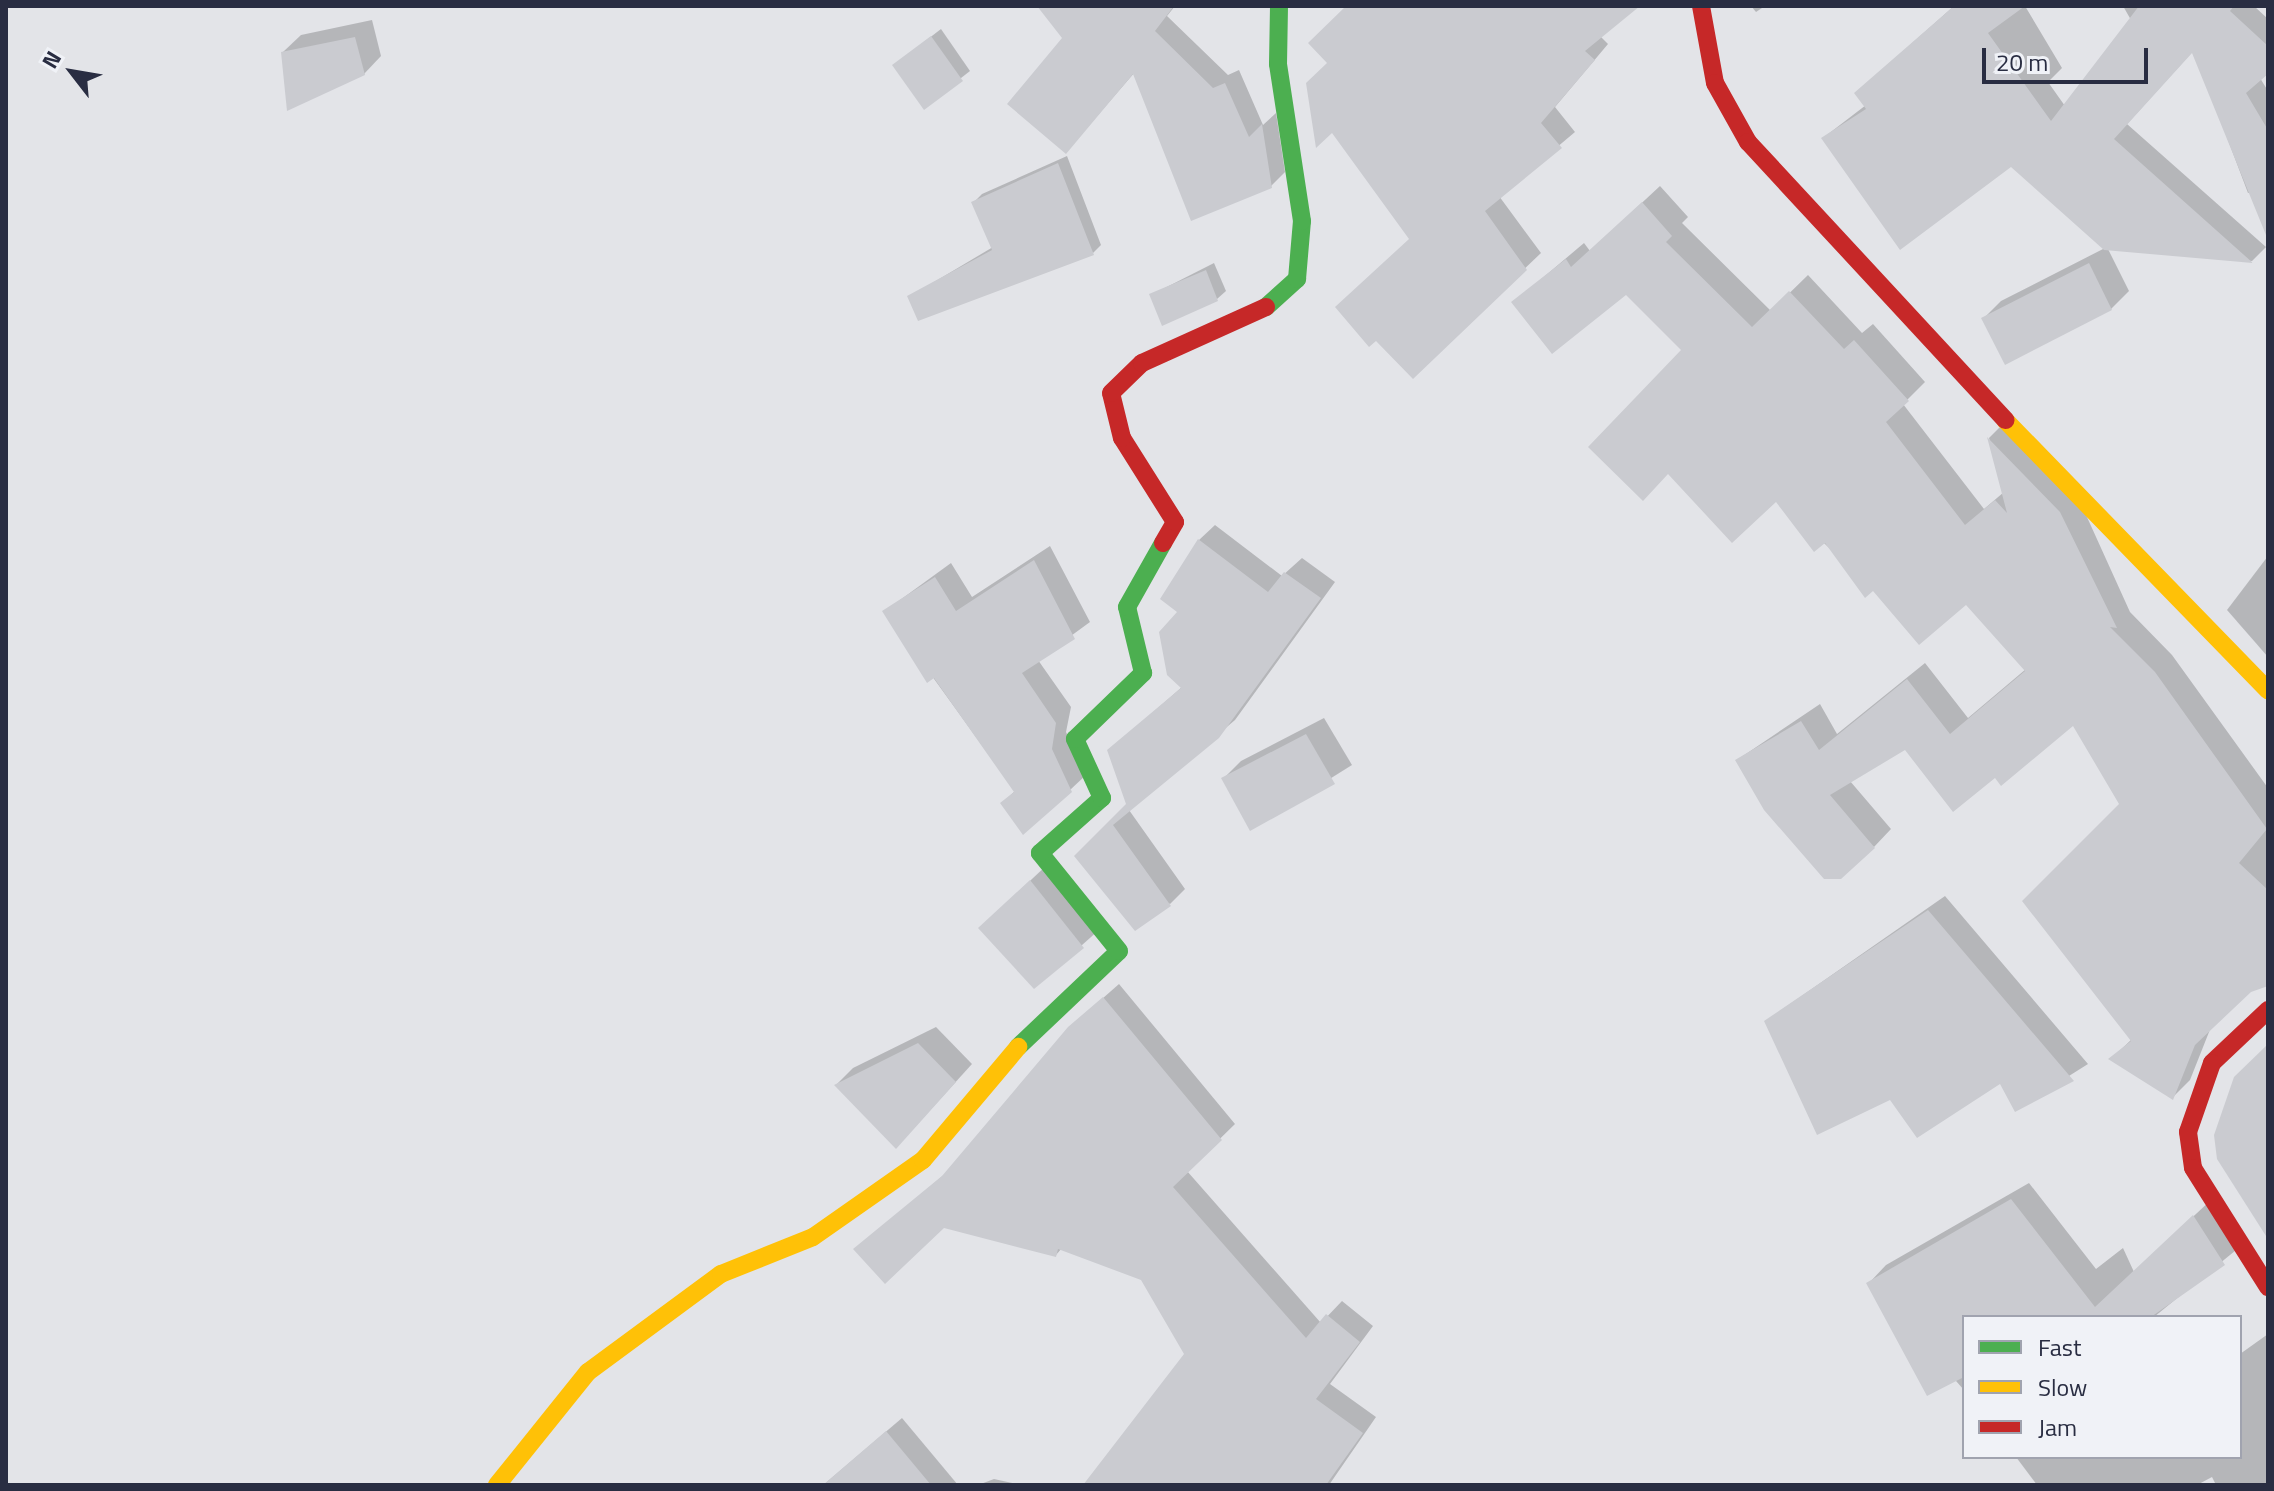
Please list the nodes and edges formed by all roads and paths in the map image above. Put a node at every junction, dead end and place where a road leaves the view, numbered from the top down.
1 (1279, 6) edge
2 (1701, 6) edge
3 (2268, 690) edge
4 (2268, 1010) edge
5 (2268, 1287) edge
6 (497, 1485) edge

1 - 6 street
2 - 3 street
4 - 5 street

